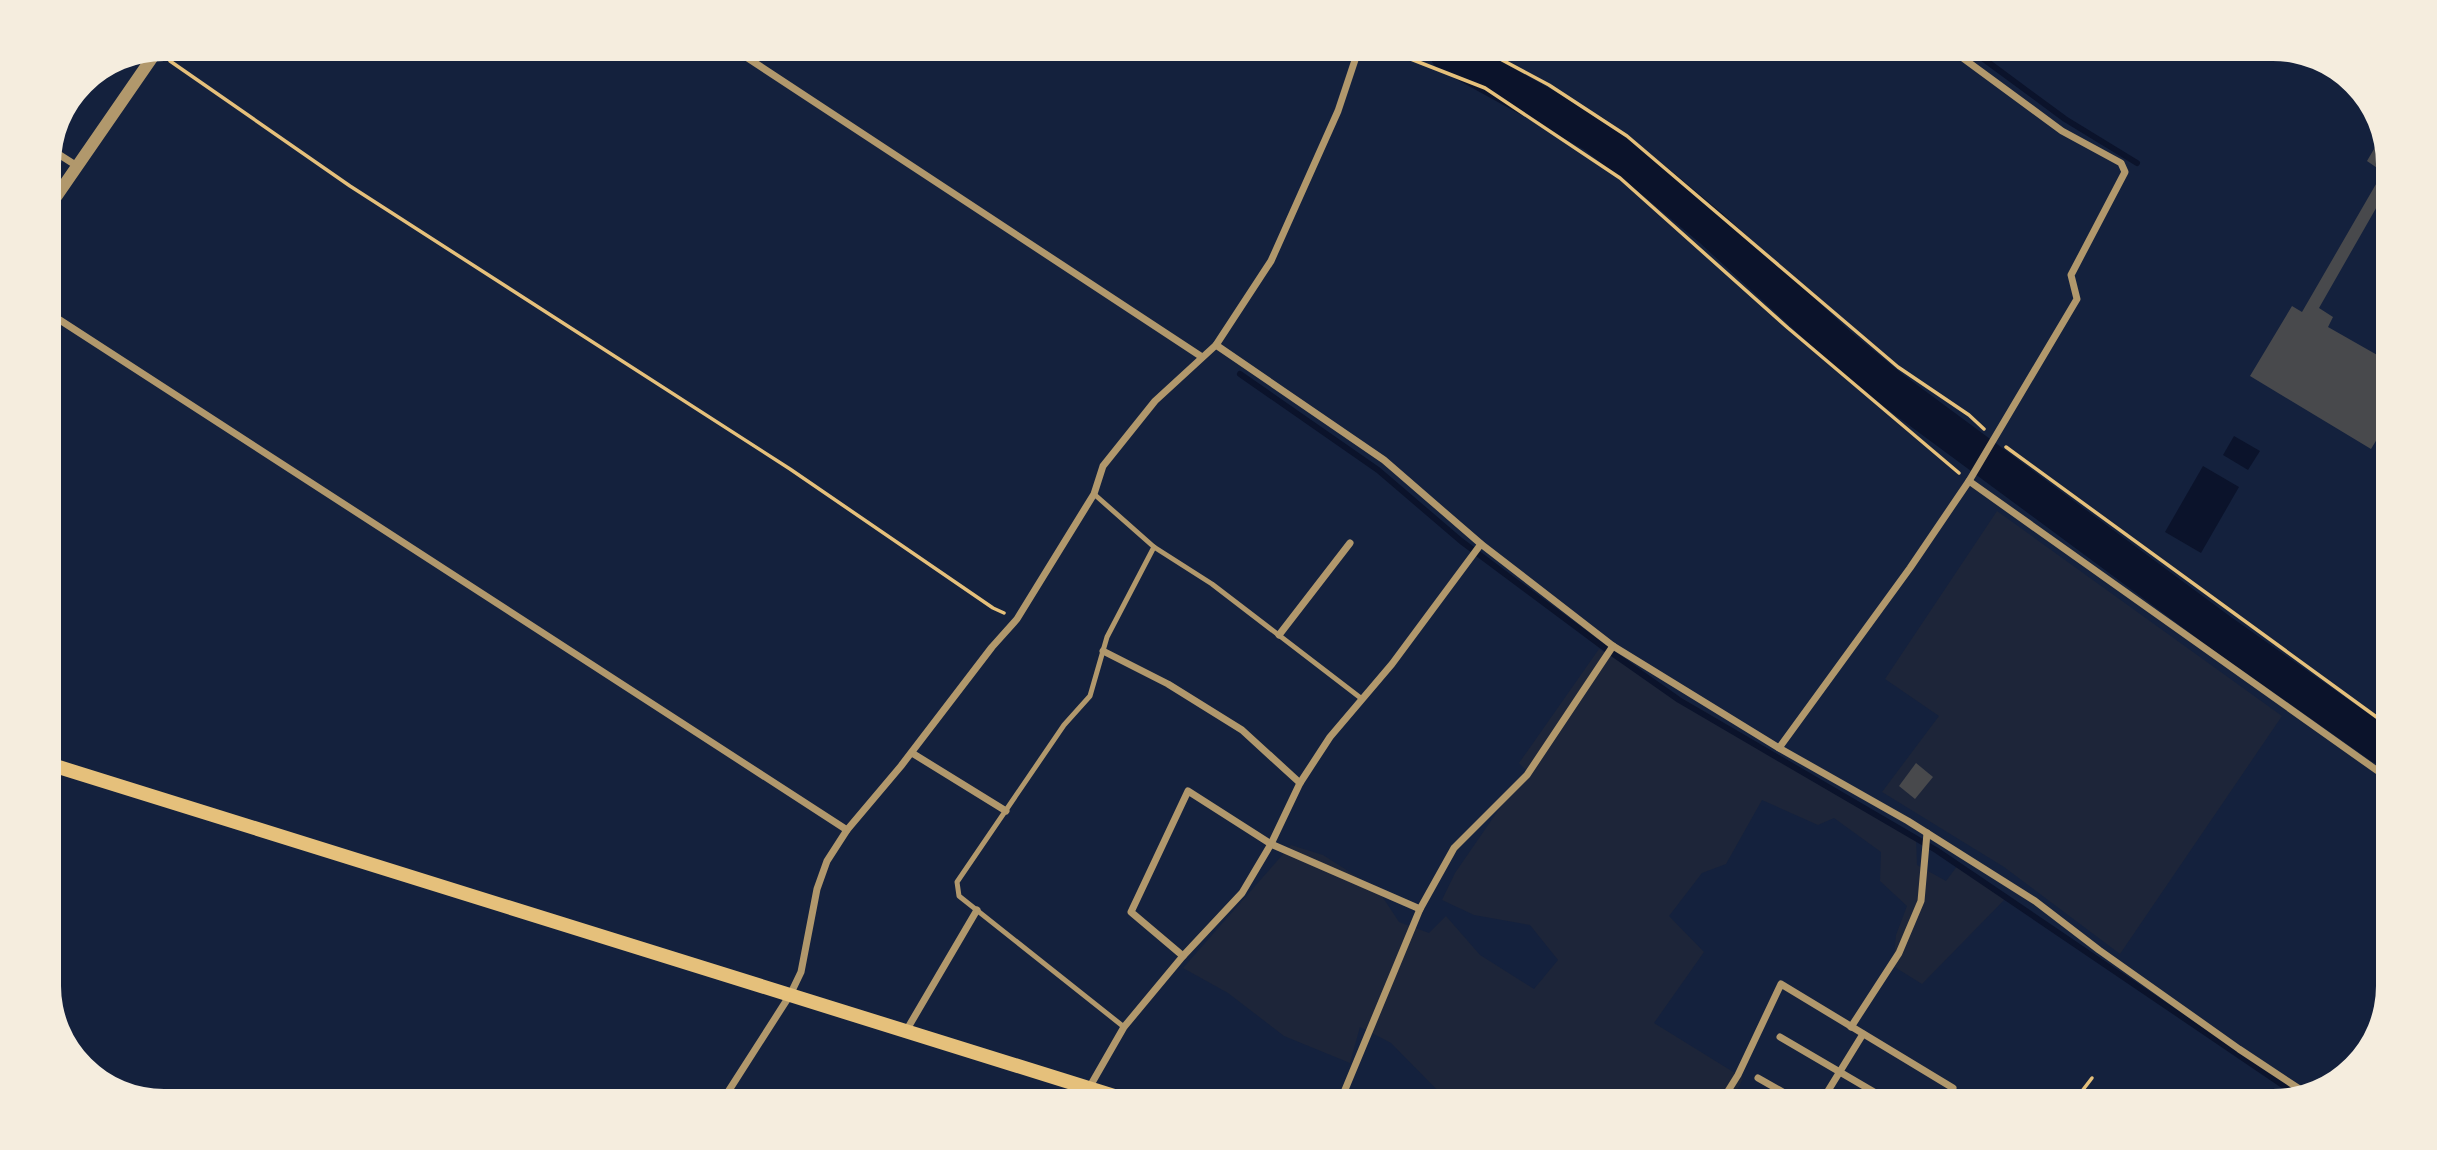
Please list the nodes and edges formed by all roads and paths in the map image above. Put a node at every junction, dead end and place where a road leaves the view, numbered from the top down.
1 (169, 61) edge
2 (752, 61) edge
3 (1355, 61) edge
4 (1416, 61) edge
5 (1504, 61) edge
6 (1967, 61) edge
7 (149, 63) edge
8 (61, 156) edge
9 (77, 166) junction
10 (61, 189) edge
11 (61, 321) edge
12 (1216, 345) junction
13 (1202, 358) junction
14 (1992, 440) junction
15 (1969, 481) junction
16 (1094, 494) junction
17 (1350, 543) dead end
18 (1481, 544) junction
19 (1154, 547) junction
20 (1017, 619) junction
21 (1279, 635) junction
22 (1613, 646) junction
23 (1103, 652) junction
24 (1362, 699) junction
25 (2376, 717) edge
26 (1779, 748) junction
27 (912, 753) junction
28 (61, 768) edge
29 (2376, 770) edge
30 (1300, 783) junction
31 (1006, 811) junction
32 (846, 830) junction
33 (1927, 833) junction
34 (1271, 845) junction
35 (1420, 909) junction
36 (977, 910) junction
37 (1183, 956) junction
38 (790, 995) junction
39 (1124, 1027) junction
40 (1851, 1027) junction
41 (905, 1031) junction
42 (1863, 1034) junction
43 (1780, 1037) dead end
44 (1840, 1072) junction
45 (1758, 1078) dead end
46 (2092, 1078) dead end
47 (2295, 1086) edge
48 (1089, 1088) junction
49 (730, 1089) edge
50 (1092, 1089) edge
51 (1345, 1089) edge
52 (1729, 1089) edge
53 (1777, 1089) edge
54 (1829, 1089) edge
55 (1869, 1089) edge
56 (1951, 1089) edge
57 (2084, 1089) edge

1 - 20 path
2 - 13 street
3 - 12 street
4 - 15 path
5 - 14 path
6 - 14 street
7 - 9 street
8 - 9 street
9 - 10 street
11 - 32 street
12 - 13 street
12 - 18 street
13 - 16 street
14 - 15 street
14 - 25 path
15 - 26 street
15 - 29 street
16 - 19 lane
16 - 20 street
17 - 21 street
18 - 22 street
18 - 24 street
19 - 21 lane
19 - 23 lane
20 - 27 street
21 - 24 lane
22 - 26 street
22 - 35 street
23 - 30 street
23 - 31 lane
24 - 30 street
26 - 33 street
27 - 31 street
27 - 32 street
28 - 38 main road
30 - 34 street
31 - 36 lane
32 - 38 street
33 - 40 street
33 - 47 street
34 - 35 street
34 - 37 street
34 - 37 street
35 - 51 street
36 - 39 lane
36 - 41 street
37 - 39 street
38 - 41 main road
38 - 49 street
39 - 48 street
40 - 42 street
40 - 52 street
41 - 48 main road
42 - 44 street
42 - 56 street
43 - 44 street
44 - 54 street
44 - 55 street
45 - 53 street
46 - 57 path
48 - 50 main road

